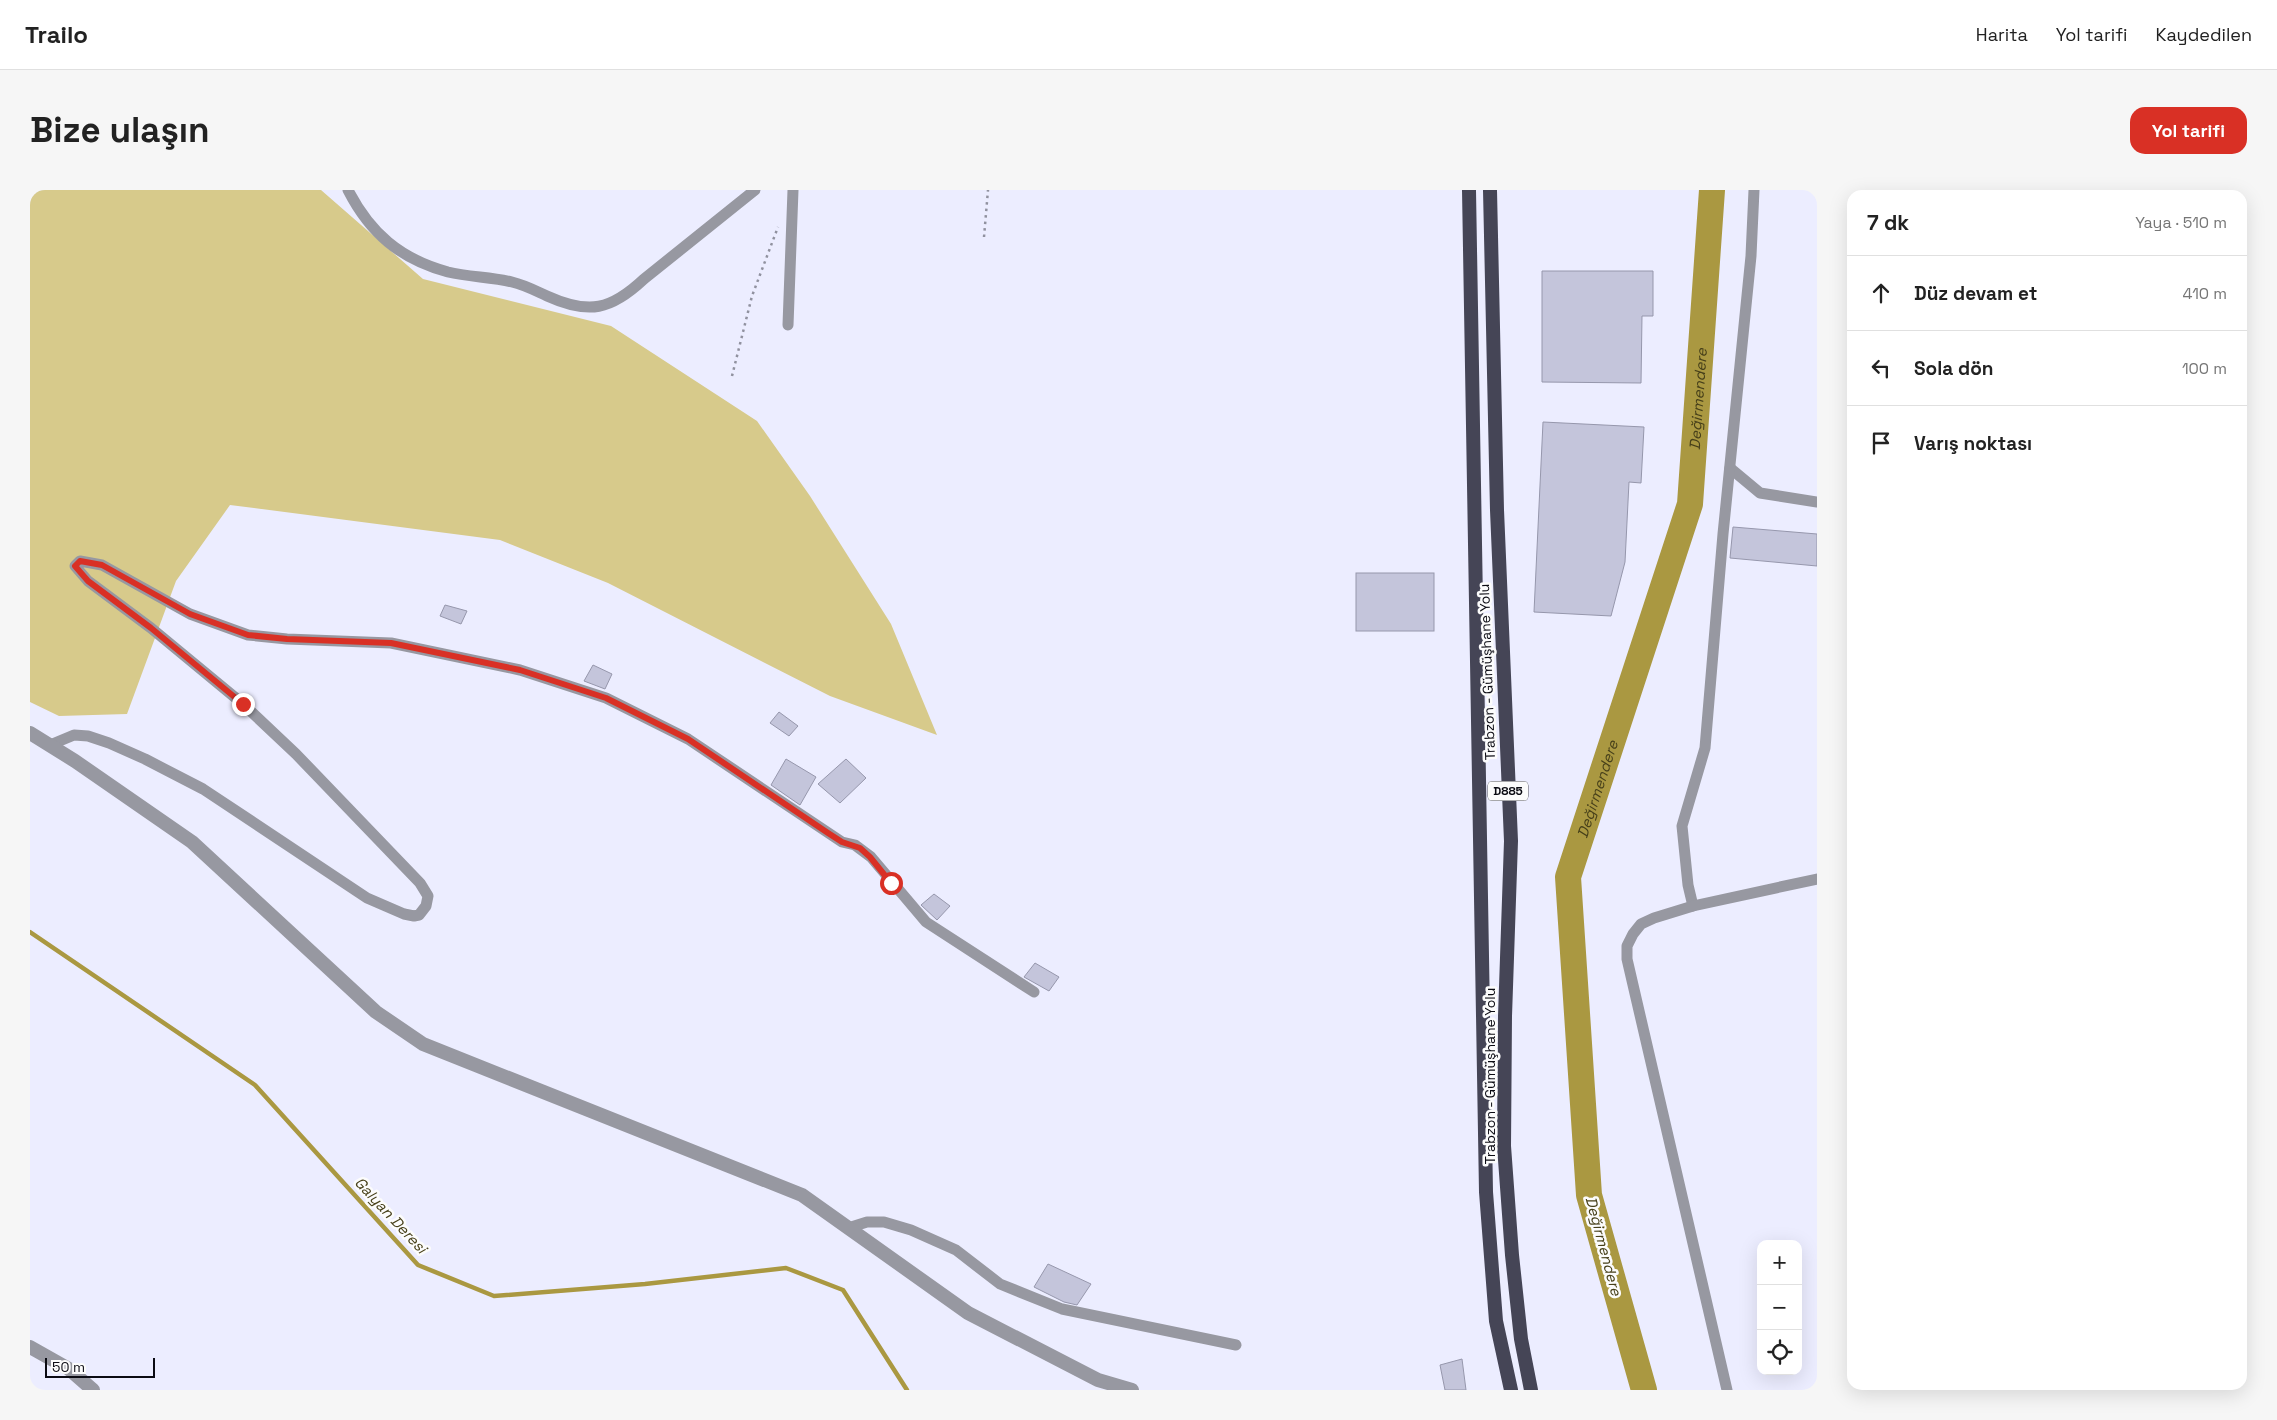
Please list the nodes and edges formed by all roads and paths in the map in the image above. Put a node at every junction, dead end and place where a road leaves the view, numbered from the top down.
1 (348, 190) edge
2 (755, 190) edge
3 (793, 190) edge
4 (988, 190) edge
5 (1469, 190) edge
6 (1490, 190) edge
7 (1754, 190) edge
8 (780, 220) dead end
9 (984, 237) dead end
10 (788, 325) dead end
11 (732, 376) dead end
12 (1730, 468) junction
13 (1817, 502) edge
14 (30, 734) edge
15 (50, 745) junction
16 (1817, 879) edge
17 (1693, 906) junction
18 (1034, 992) dead end
19 (848, 1228) junction
20 (1236, 1345) dead end
21 (30, 1347) edge
22 (93, 1390) edge
23 (1132, 1390) edge
24 (1511, 1390) edge
25 (1531, 1390) edge
26 (1727, 1390) edge

1 - 2 street
3 - 10 street
4 - 9 path
5 - 24 highway, Trabzon - Gümüşhane Yolu / D885
6 - 25 highway, Trabzon - Gümüşhane Yolu / D885
7 - 12 street
8 - 11 path
12 - 13 street
12 - 17 street
14 - 15 street
15 - 18 street
15 - 19 street
16 - 17 street
17 - 26 street
19 - 20 street
19 - 23 street
21 - 22 street

